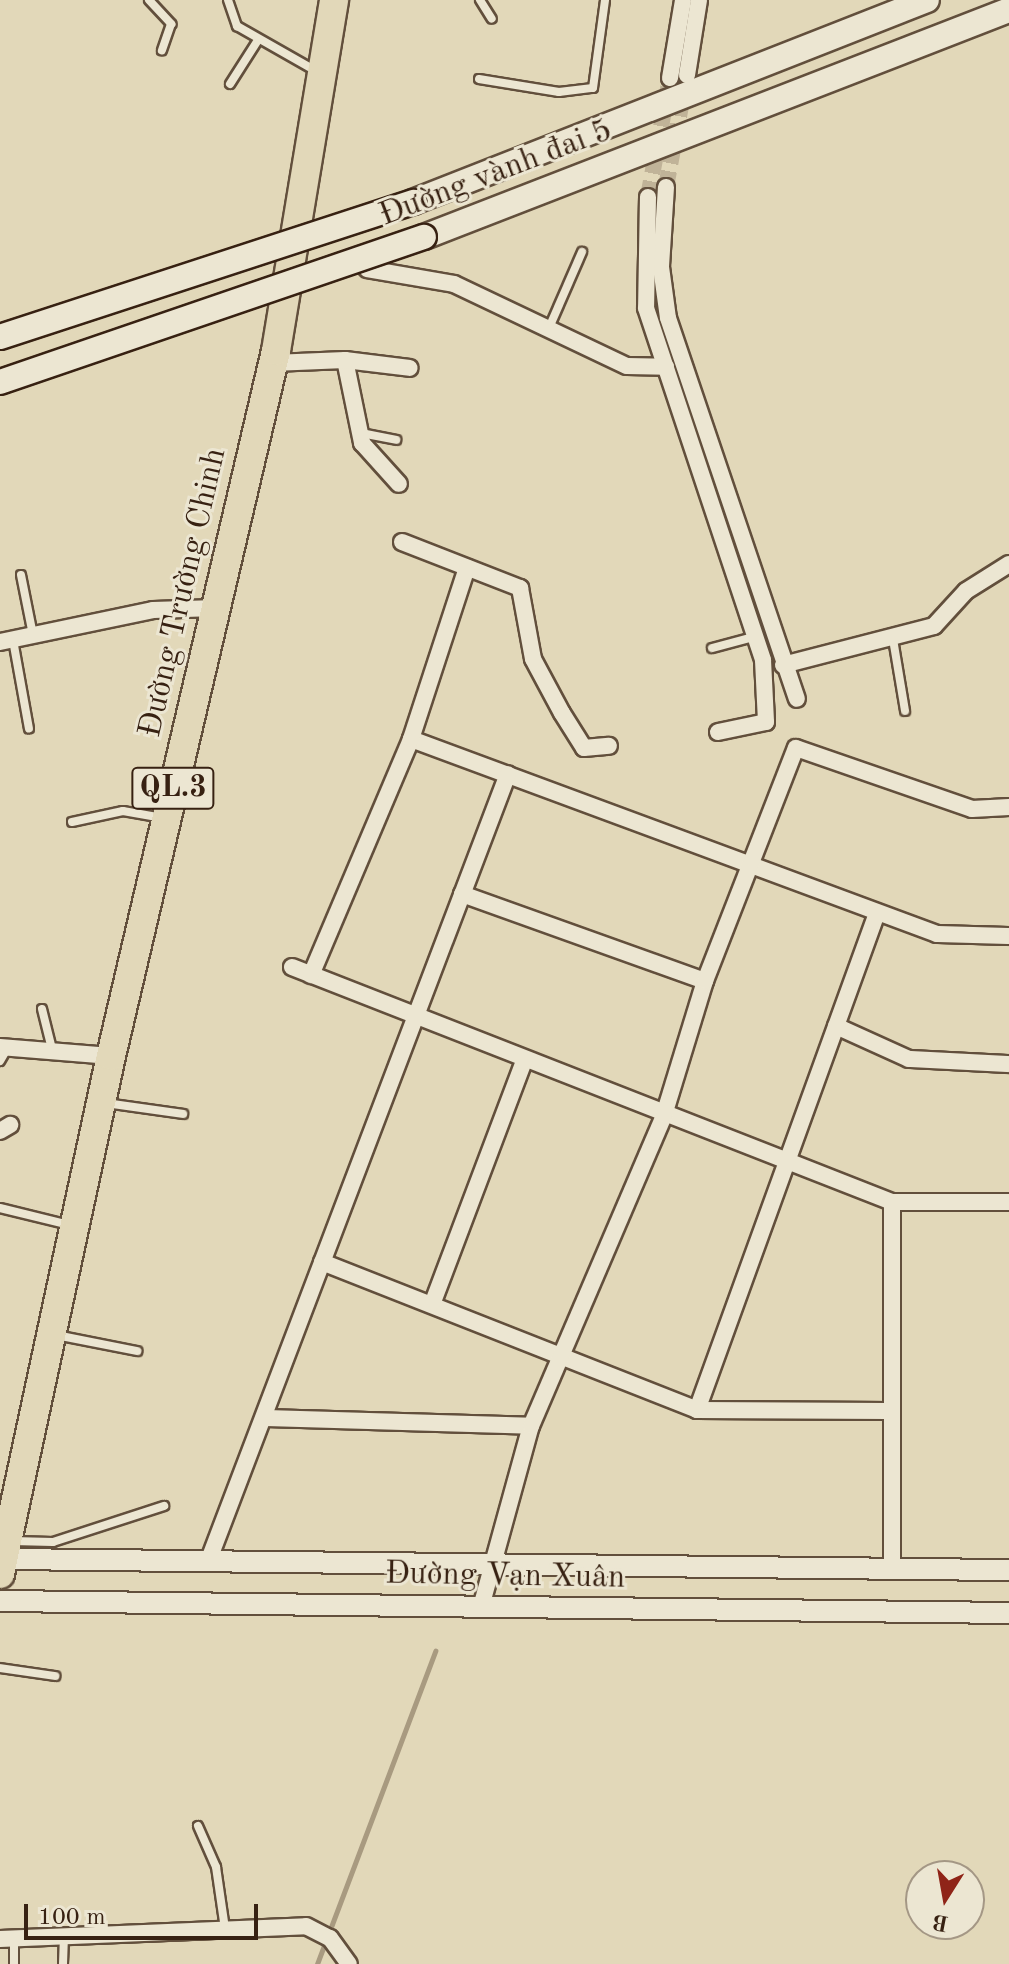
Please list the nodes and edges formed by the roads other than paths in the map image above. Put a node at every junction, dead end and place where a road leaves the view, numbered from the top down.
1 (149, 0) edge
2 (228, 0) edge
3 (334, 0) edge
4 (480, 0) edge
5 (605, 0) edge
6 (683, 0) edge
7 (699, 0) edge
8 (927, 0) edge
9 (1009, 10) edge
10 (492, 19) dead end
11 (258, 40) junction
12 (162, 50) dead end
13 (323, 74) junction
14 (479, 79) dead end
15 (230, 84) dead end
16 (666, 187) tunnel mouth
17 (648, 197) tunnel mouth
18 (582, 252) dead end
19 (367, 269) dead end
20 (549, 328) junction
21 (0, 337) edge
22 (345, 360) junction
23 (273, 363) junction
24 (666, 367) junction
25 (410, 368) dead end
26 (0, 382) edge
27 (361, 433) junction
28 (396, 440) dead end
29 (399, 484) dead end
30 (402, 542) dead end
31 (1009, 564) edge
32 (467, 568) junction
33 (21, 575) dead end
34 (216, 608) junction
35 (33, 635) junction
36 (757, 636) junction
37 (893, 639) junction
38 (6, 640) edge
39 (712, 648) dead end
40 (783, 665) junction
41 (797, 699) dead end
42 (905, 711) dead end
43 (29, 729) dead end
44 (718, 732) dead end
45 (411, 739) junction
46 (609, 746) dead end
47 (508, 774) junction
48 (1009, 807) edge
49 (166, 819) junction
50 (72, 822) dead end
51 (753, 863) junction
52 (462, 894) junction
53 (877, 913) junction
54 (1009, 936) edge
55 (292, 967) dead end
56 (311, 975) junction
57 (705, 981) junction
58 (42, 1009) dead end
59 (418, 1017) junction
60 (836, 1026) junction
61 (52, 1049) junction
62 (2, 1052) edge
63 (111, 1056) junction
64 (524, 1061) junction
65 (1009, 1064) edge
66 (101, 1102) junction
67 (183, 1114) dead end
68 (664, 1115) junction
69 (784, 1158) junction
70 (892, 1202) junction
71 (1009, 1202) edge
72 (0, 1208) edge
73 (74, 1226) junction
74 (322, 1262) junction
75 (433, 1302) junction
76 (51, 1334) junction
77 (137, 1351) dead end
78 (565, 1353) junction
79 (697, 1410) junction
80 (888, 1411) junction
81 (266, 1418) junction
82 (531, 1426) junction
83 (26, 1453) junction
84 (0, 1498) edge
85 (164, 1506) dead end
86 (4, 1558) edge
87 (208, 1562) junction
88 (488, 1565) junction
89 (892, 1568) junction
90 (1009, 1570) edge
91 (0, 1601) edge
92 (481, 1607) junction
93 (1009, 1613) edge
94 (0, 1668) edge
95 (55, 1676) dead end
96 (198, 1826) dead end
97 (225, 1930) junction
98 (64, 1937) junction
99 (7, 1939) edge
100 (14, 1964) edge
101 (63, 1964) edge
102 (349, 1964) edge

1 - 12 lane
2 - 11 lane
3 - 13 highway, Đường Trường Chinh / QL.3
4 - 10 lane
5 - 14 lane
6 - 7 street
8 - 21 main road, Đường vành đai 5, bridge
9 - 26 main road, Đường vành đai 5, bridge
11 - 13 lane
11 - 15 lane
13 - 23 highway, Đường Trường Chinh / QL.3
16 - 40 street
17 - 24 street
18 - 20 lane
19 - 20 street
20 - 24 street
22 - 23 street
22 - 25 street
22 - 27 street
23 - 34 highway, Đường Trường Chinh / QL.3
24 - 36 street
27 - 28 lane
27 - 29 street
30 - 32 street
31 - 37 street
32 - 45 street
32 - 46 street
33 - 35 lane
34 - 35 street
34 - 49 highway, Đường Trường Chinh / QL.3
35 - 38 street
36 - 39 lane
36 - 44 street
37 - 40 street
37 - 42 lane
38 - 43 lane
40 - 41 street
45 - 47 street
45 - 56 street
47 - 51 street
47 - 52 street
48 - 51 street
49 - 50 lane
49 - 63 highway, Đường Trường Chinh / QL.3
51 - 53 street
51 - 57 street
52 - 57 street
52 - 59 street
53 - 54 street
53 - 60 street
55 - 56 street
56 - 59 street
57 - 68 street
58 - 61 lane
59 - 64 street
59 - 74 street
60 - 65 street
60 - 69 street
61 - 62 street
61 - 63 street
63 - 66 highway, Đường Trường Chinh / QL.3
64 - 68 street
64 - 75 street
66 - 67 lane
66 - 73 highway, Đường Trường Chinh / QL.3
68 - 69 street
68 - 78 street
69 - 70 street
69 - 79 street
70 - 71 street
70 - 80 street
72 - 73 lane
73 - 76 highway, Đường Trường Chinh / QL.3
74 - 75 street
74 - 81 street
75 - 78 street
76 - 77 lane
76 - 83 highway, Đường Trường Chinh / QL.3
78 - 79 street
78 - 82 street
79 - 80 street
80 - 89 street
81 - 82 street
81 - 87 street
82 - 88 street
83 - 84 highway
83 - 86 highway, Đường Trường Chinh / QL.3
85 - 86 lane
86 - 87 street, Đường Vạn Xuân
87 - 88 street, Đường Vạn Xuân
88 - 89 street, Đường Vạn Xuân
88 - 92 street
89 - 90 street, Đường Vạn Xuân
91 - 92 street, Đường Vạn Xuân
92 - 93 street, Đường Vạn Xuân
94 - 95 lane
96 - 97 lane
97 - 98 street
97 - 102 street
98 - 99 street
98 - 101 lane
99 - 100 lane

